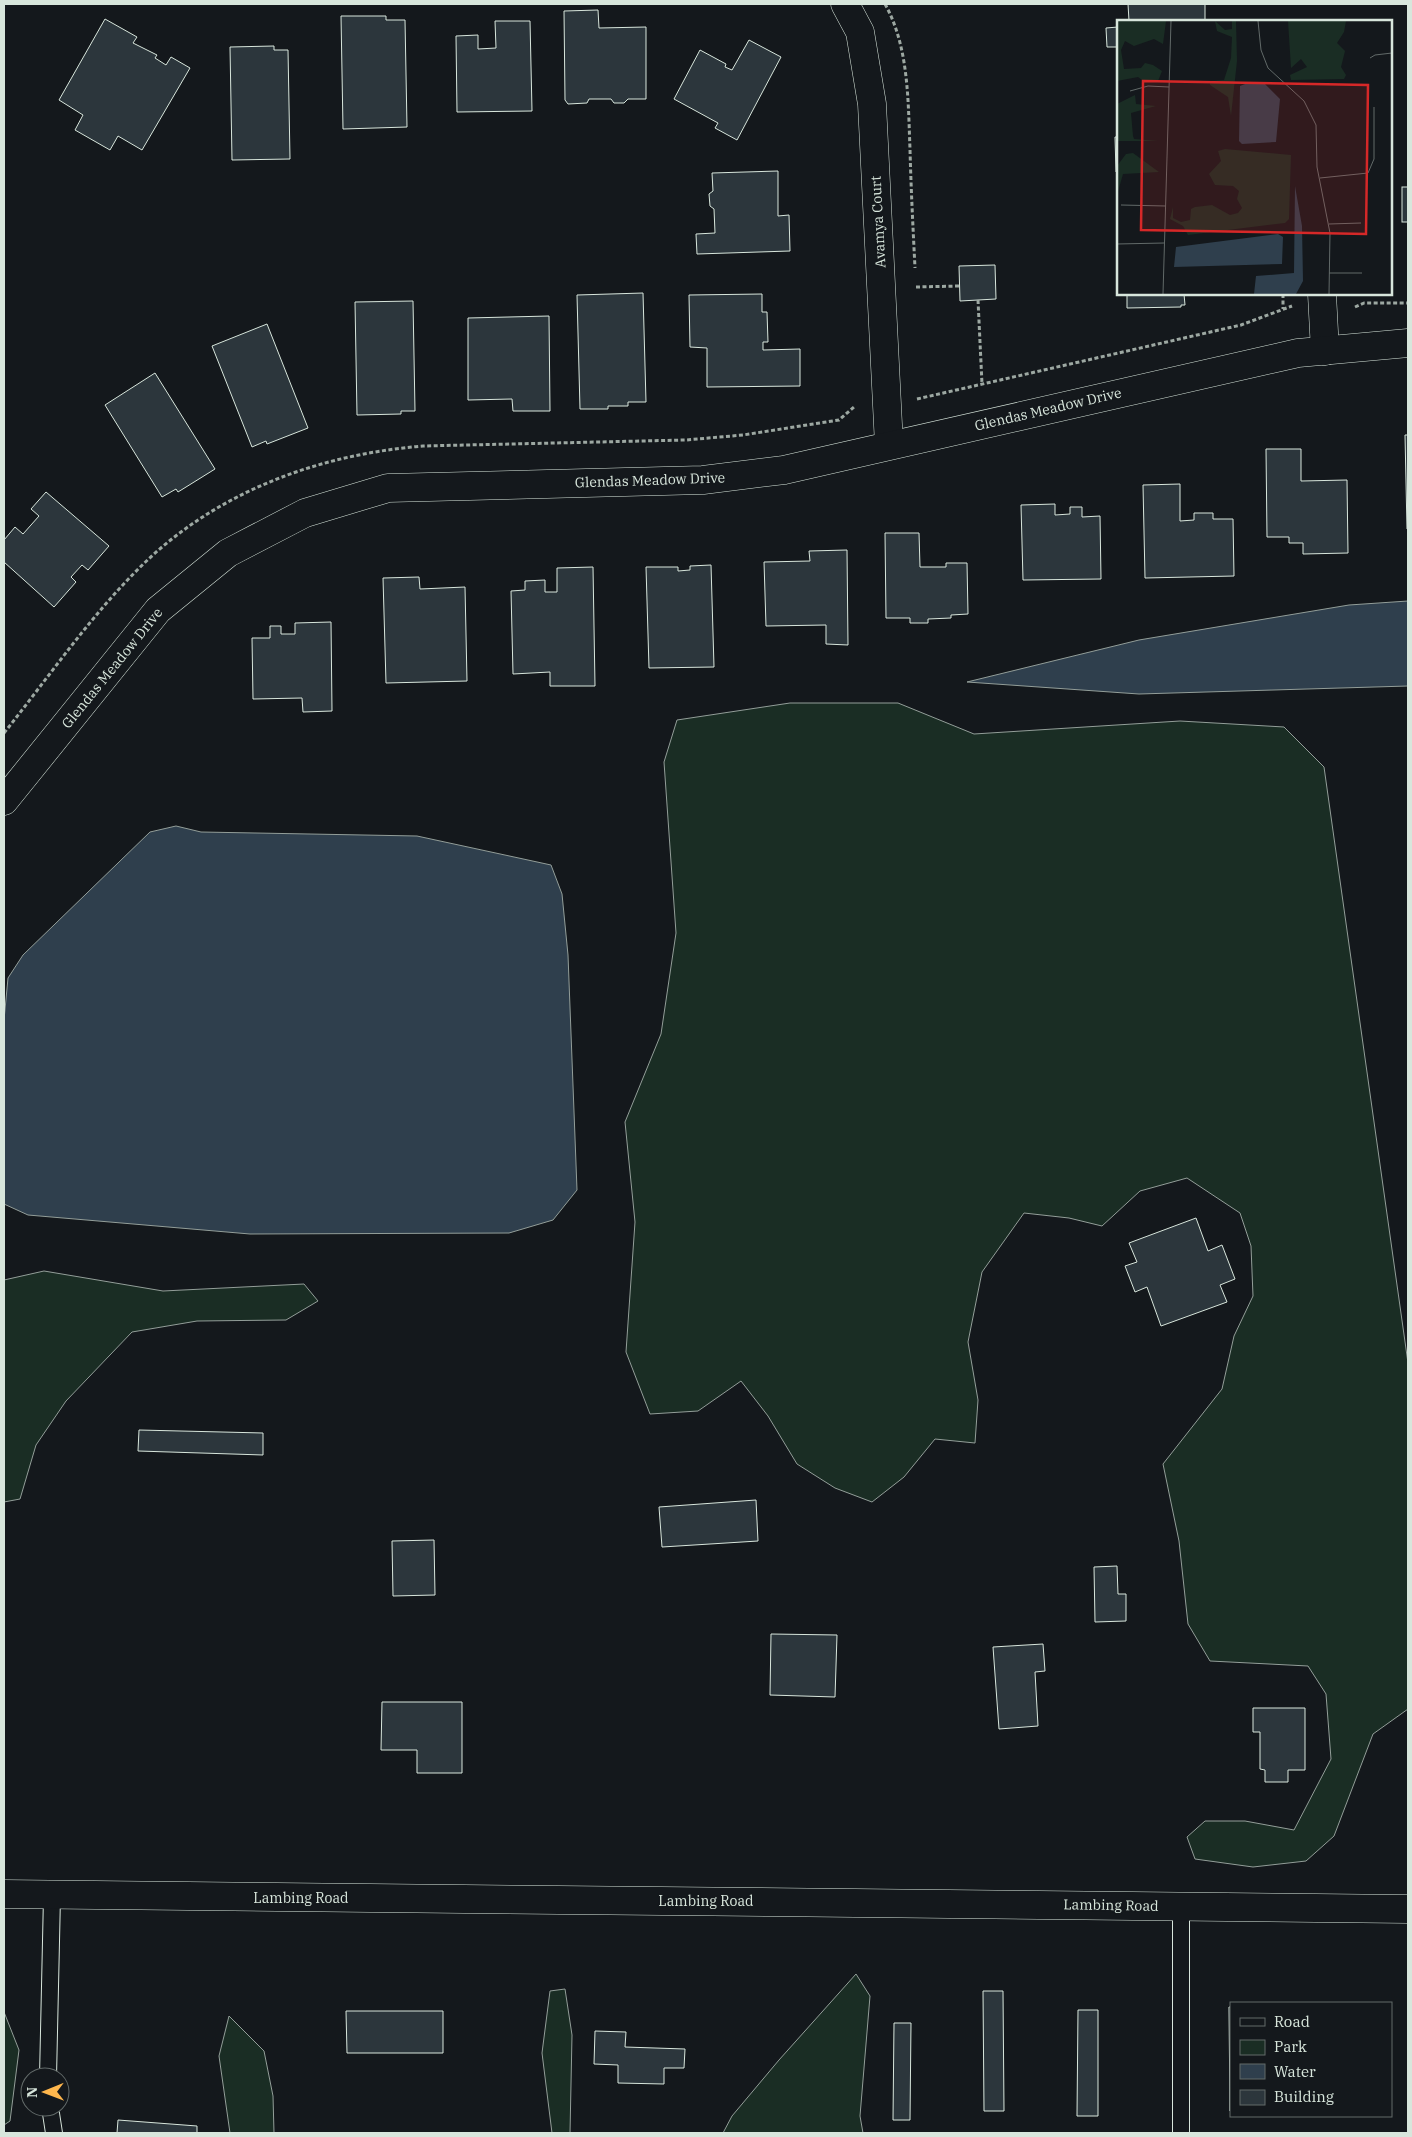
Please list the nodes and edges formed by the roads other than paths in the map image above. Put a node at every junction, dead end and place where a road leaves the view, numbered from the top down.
1 (845, 4) edge
2 (1322, 301) edge
3 (1408, 343) edge
4 (1325, 351) junction
5 (889, 445) junction
6 (4, 801) edge
7 (4, 1894) edge
8 (52, 1896) junction
9 (1181, 1906) junction
10 (1408, 1909) edge
11 (48, 2067) edge
12 (52, 2117) edge
13 (54, 2133) edge
14 (1182, 2133) edge

1 - 5 street, Avamya Court
2 - 4 street
3 - 4 street, Glendas Meadow Drive
4 - 5 street, Glendas Meadow Drive
5 - 6 street, Glendas Meadow Drive
7 - 8 street, Lambing Road
8 - 9 street, Lambing Road
8 - 11 lane
9 - 10 street, Lambing Road
9 - 14 lane
12 - 13 lane

